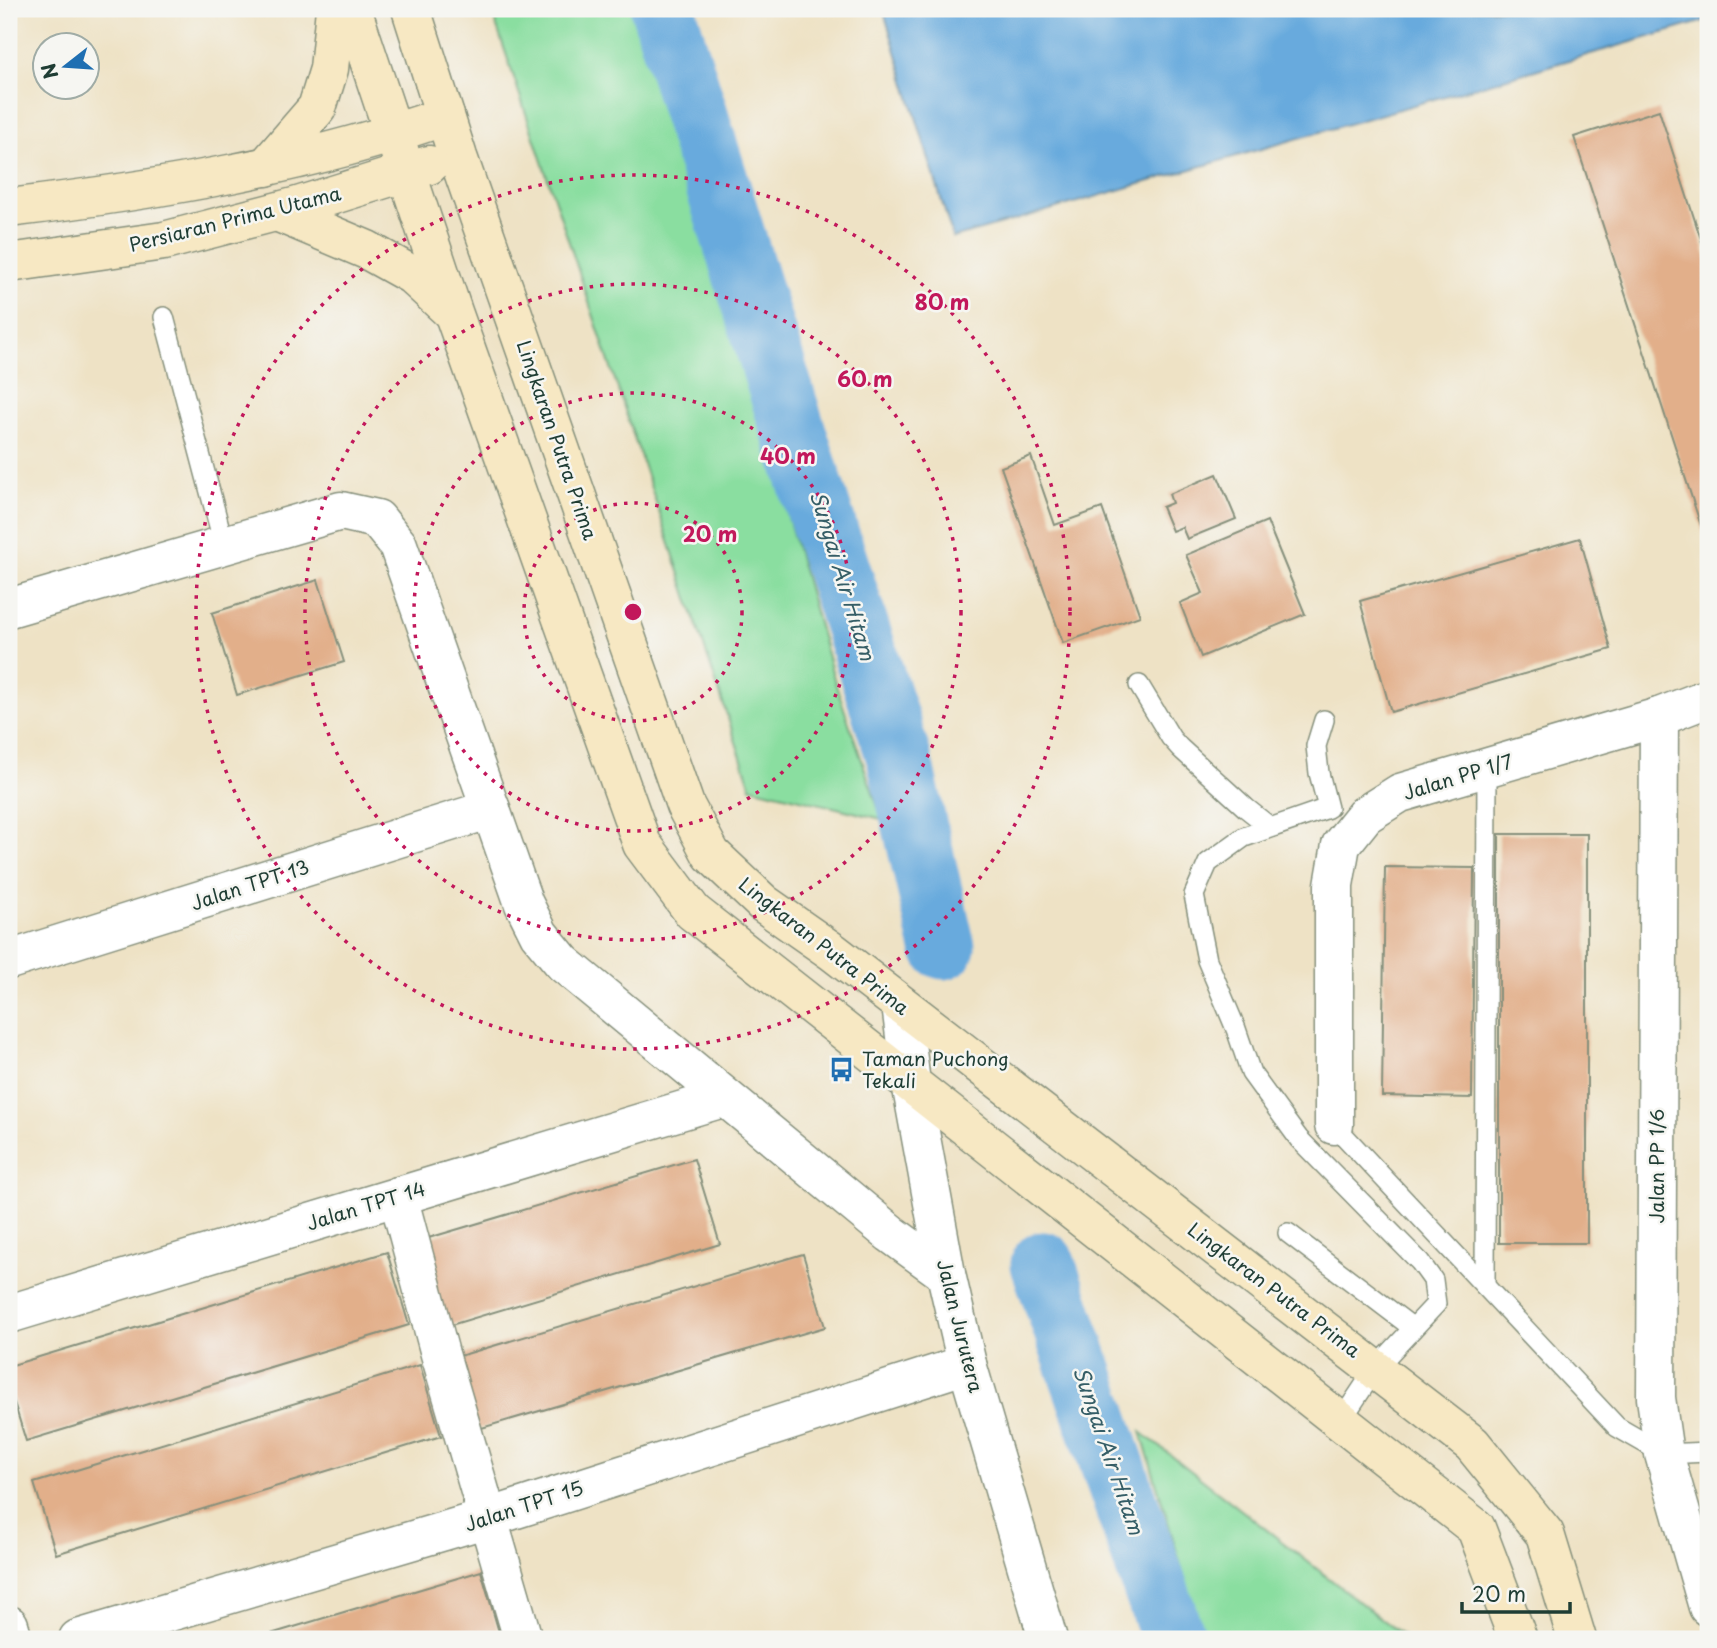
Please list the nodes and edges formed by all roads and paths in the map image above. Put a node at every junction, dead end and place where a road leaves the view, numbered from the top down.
1 (335, 9) edge
2 (352, 9) edge
3 (411, 9) edge
4 (445, 116) junction
5 (393, 135) junction
6 (458, 158) junction
7 (266, 167) junction
8 (406, 172) junction
9 (9, 208) edge
10 (277, 212) junction
11 (9, 263) edge
12 (453, 312) junction
13 (164, 317) dead end
14 (224, 545) junction
15 (9, 608) edge
16 (1139, 685) dead end
17 (1708, 698) edge
18 (1659, 717) junction
19 (1324, 720) dead end
20 (1487, 767) junction
21 (491, 809) junction
22 (1270, 827) junction
23 (9, 960) edge
24 (901, 1005) junction
25 (911, 1083) junction
26 (723, 1098) junction
27 (1334, 1125) joint
28 (398, 1196) junction
29 (1287, 1233) dead end
30 (946, 1274) junction
31 (1485, 1286) junction
32 (9, 1314) edge
33 (1413, 1328) junction
34 (967, 1364) junction
35 (1376, 1368) junction
36 (1340, 1422) junction
37 (1708, 1452) edge
38 (1664, 1454) junction
39 (488, 1518) junction
40 (1708, 1607) edge
41 (9, 1625) edge
42 (13, 1639) edge
43 (78, 1639) edge
44 (523, 1639) edge
45 (1048, 1639) edge
46 (1518, 1639) edge
47 (1577, 1639) edge

1 - 7 main road
2 - 5 main road
3 - 4 main road, Lingkaran Putra Prima
4 - 5 main road
4 - 6 main road, Lingkaran Putra Prima
5 - 7 main road
5 - 8 main road
6 - 8 main road, Persiaran Prima Utama
6 - 24 main road, Lingkaran Putra Prima
7 - 9 main road
8 - 10 main road, Persiaran Prima Utama
8 - 12 main road
10 - 11 main road, Persiaran Prima Utama
10 - 12 main road
12 - 25 main road
13 - 14 lane
14 - 15 street
14 - 21 street
16 - 22 lane
17 - 18 street, Jalan PP 1/7
18 - 20 street, Jalan PP 1/7
18 - 38 street, Jalan PP 1/6
19 - 22 lane
20 - 27 street, Jalan PP 1/7
20 - 31 lane
21 - 23 street, Jalan TPT 13
21 - 26 street
22 - 33 lane
24 - 25 street, Jalan Jurutera
24 - 35 main road, Lingkaran Putra Prima
25 - 30 street, Jalan Jurutera
25 - 36 main road
26 - 28 street, Jalan TPT 14
26 - 30 street
27 - 31 lane
28 - 32 street, Jalan TPT 14
28 - 39 street
29 - 33 lane
30 - 34 street, Jalan Jurutera
31 - 38 lane
33 - 35 lane
34 - 39 street, Jalan TPT 15
34 - 45 street, Jalan Jurutera
35 - 36 lane
35 - 47 main road, Lingkaran Putra Prima
36 - 46 main road
37 - 38 lane
38 - 40 street, Jalan PP 1/6
39 - 43 street, Jalan TPT 15
39 - 44 street
41 - 42 street

